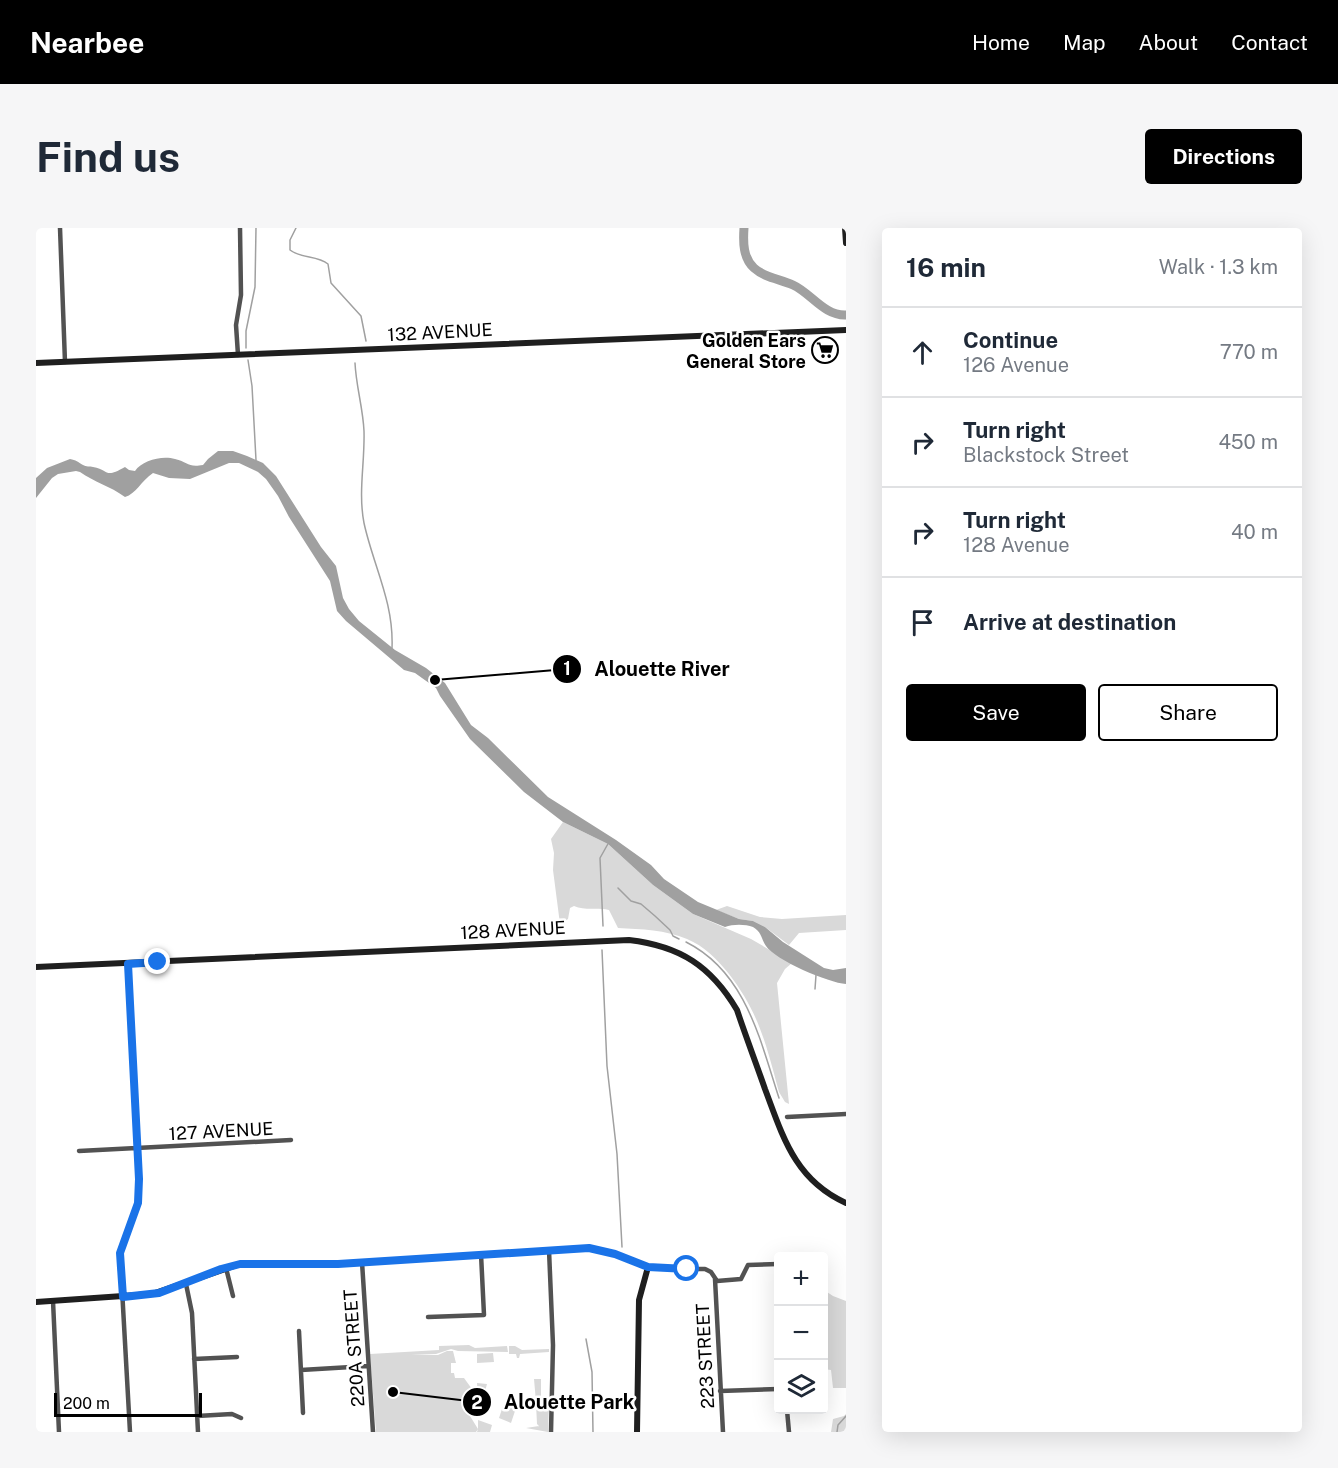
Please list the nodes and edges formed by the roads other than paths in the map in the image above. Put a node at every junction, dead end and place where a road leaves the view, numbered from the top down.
1 (60, 228) edge
2 (240, 228) edge
3 (845, 228) edge
4 (846, 243) edge
5 (846, 330) edge
6 (238, 355) junction
7 (65, 362) junction
8 (36, 363) edge
9 (128, 964) junction
10 (36, 967) edge
11 (846, 1114) edge
12 (787, 1117) dead end
13 (291, 1140) dead end
14 (137, 1148) junction
15 (79, 1151) dead end
16 (846, 1203) edge
17 (549, 1250) junction
18 (481, 1254) junction
19 (362, 1262) junction
20 (774, 1264) edge
21 (648, 1267) junction
22 (226, 1268) junction
23 (715, 1279) junction
24 (186, 1284) junction
25 (233, 1296) dead end
26 (123, 1297) junction
27 (53, 1301) junction
28 (36, 1302) edge
29 (428, 1317) dead end
30 (299, 1331) dead end
31 (237, 1357) dead end
32 (194, 1359) junction
33 (368, 1366) junction
34 (301, 1370) junction
35 (774, 1389) edge
36 (720, 1392) junction
37 (303, 1413) dead end
38 (788, 1414) edge
39 (197, 1416) junction
40 (241, 1418) dead end
41 (59, 1432) edge
42 (130, 1432) edge
43 (198, 1432) edge
44 (373, 1432) edge
45 (551, 1432) edge
46 (637, 1432) edge
47 (723, 1432) edge
48 (789, 1432) edge

1 - 7 street
2 - 6 street
3 - 4 main road
5 - 6 main road, 132 AVENUE
6 - 7 main road, 132 AVENUE
7 - 8 main road, 132 AVENUE
9 - 10 main road, 128 AVENUE
9 - 14 street
9 - 16 main road, 128 AVENUE
11 - 12 street
13 - 14 street, 127 AVENUE
14 - 15 street, 127 AVENUE
14 - 26 street
17 - 18 main road
17 - 21 main road
17 - 45 street
18 - 19 main road
18 - 29 street
19 - 22 main road
19 - 33 street, 220A STREET
20 - 23 street
21 - 23 street
21 - 46 main road
22 - 24 main road
22 - 25 street
23 - 36 street, 223 STREET
24 - 26 main road
24 - 32 street
26 - 27 main road
26 - 42 street
27 - 28 main road
27 - 41 street
30 - 34 street
31 - 32 street
32 - 39 street
33 - 34 street
33 - 44 street, 220A STREET
34 - 37 street
35 - 36 street
36 - 47 street, 223 STREET
38 - 48 street
39 - 40 street
39 - 43 street

